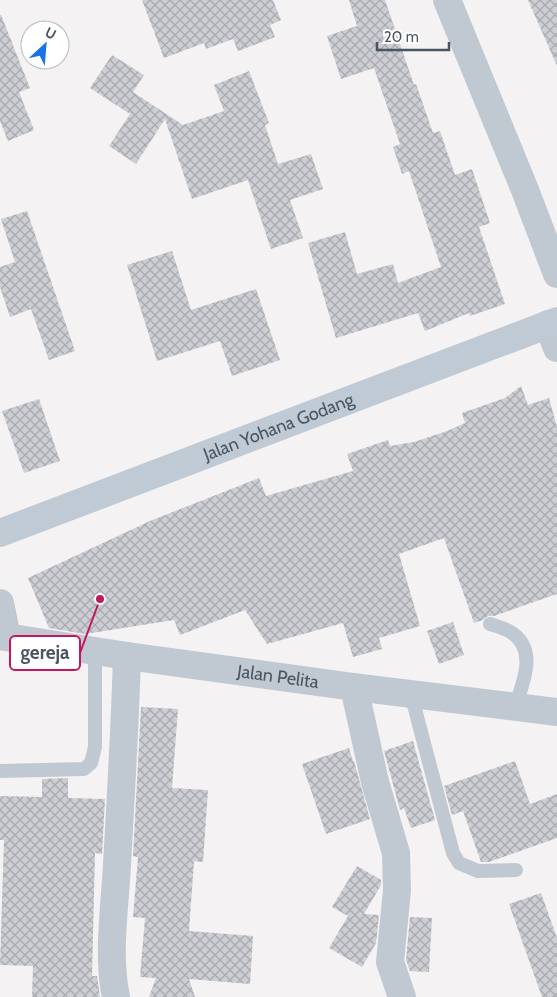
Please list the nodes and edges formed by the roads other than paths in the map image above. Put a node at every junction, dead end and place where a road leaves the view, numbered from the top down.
1 (447, 0) edge
2 (557, 274) edge
3 (554, 331) edge
4 (0, 533) edge
5 (0, 603) edge
6 (490, 624) dead end
7 (4, 636) edge
8 (95, 650) junction
9 (127, 656) junction
10 (354, 687) junction
11 (411, 694) junction
12 (515, 707) junction
13 (557, 712) edge
14 (0, 771) edge
15 (516, 870) dead end
16 (116, 997) edge
17 (402, 997) edge

1 - 2 street
3 - 4 main road, Jalan Yohana Godang
5 - 7 street
6 - 12 lane
7 - 8 street, Jalan Pelita
8 - 9 street, Jalan Pelita
8 - 14 lane
9 - 10 street, Jalan Pelita
9 - 16 street
10 - 11 street, Jalan Pelita
10 - 17 street
11 - 12 street, Jalan Pelita
11 - 15 lane
12 - 13 street, Jalan Pelita

